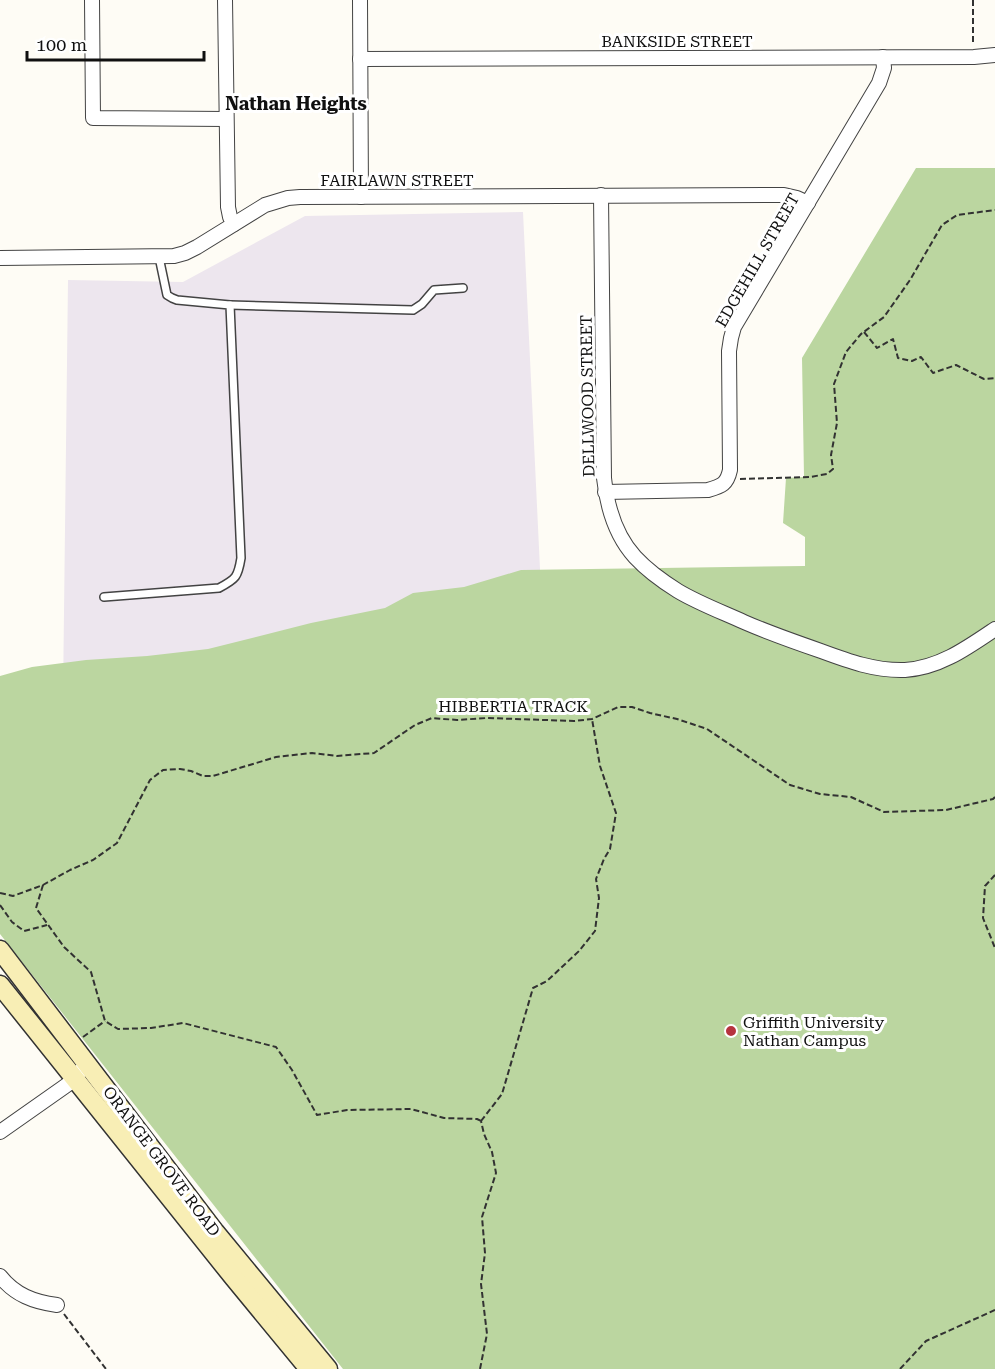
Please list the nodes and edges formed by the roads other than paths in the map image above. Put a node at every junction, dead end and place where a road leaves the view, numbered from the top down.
1 (92, 0) edge
2 (225, 0) edge
3 (360, 0) edge
4 (995, 55) edge
5 (883, 57) junction
6 (360, 59) junction
7 (226, 118) junction
8 (601, 195) junction
9 (361, 197) junction
10 (808, 203) junction
11 (234, 224) junction
12 (159, 257) junction
13 (0, 258) edge
14 (463, 288) dead end
15 (230, 305) junction
16 (605, 492) junction
17 (104, 597) dead end
18 (995, 629) edge
19 (0, 950) edge
20 (0, 985) edge
21 (87, 1062) junction
22 (75, 1079) junction
23 (0, 1132) edge
24 (0, 1276) edge
25 (57, 1305) road end
26 (309, 1369) edge
27 (328, 1369) edge

1 - 7 street
2 - 7 street
3 - 6 street
4 - 5 street, BANKSIDE STREET
5 - 6 street, BANKSIDE STREET
5 - 10 street, EDGEHILL STREET
6 - 9 street
7 - 11 street
8 - 9 street, FAIRLAWN STREET
8 - 10 street, FAIRLAWN STREET
8 - 16 street, DELLWOOD STREET
9 - 11 street, FAIRLAWN STREET
10 - 16 street, EDGEHILL STREET
11 - 12 street, FAIRLAWN STREET
12 - 13 street, FAIRLAWN STREET
12 - 15 lane
14 - 15 lane
15 - 17 lane
16 - 18 street, DELLWOOD STREET
19 - 21 main road, ORANGE GROVE ROAD
20 - 22 main road, ORANGE GROVE ROAD
21 - 22 street
21 - 27 main road, ORANGE GROVE ROAD
22 - 23 street
22 - 26 main road, ORANGE GROVE ROAD
24 - 25 street

